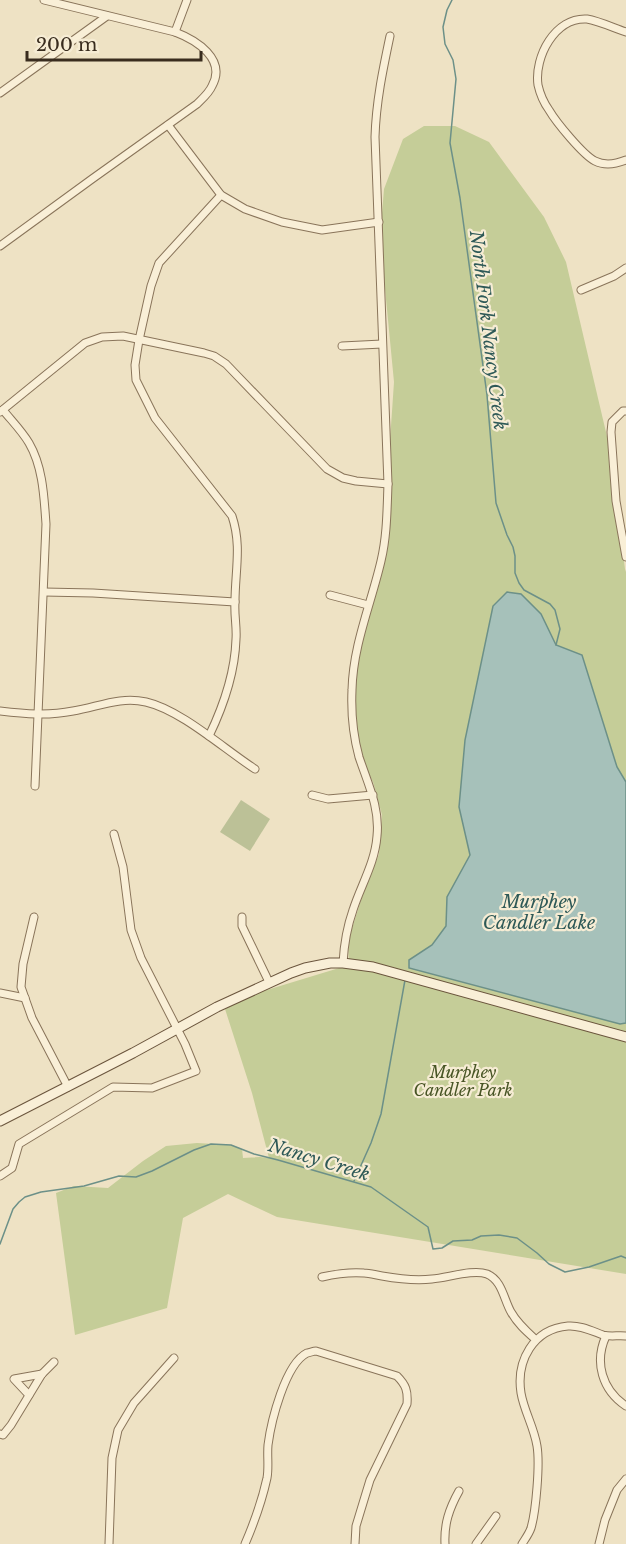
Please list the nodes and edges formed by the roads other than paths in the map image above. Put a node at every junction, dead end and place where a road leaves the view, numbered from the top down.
1 (44, 0) edge
2 (188, 0) edge
3 (107, 16) junction
4 (175, 32) junction
5 (626, 32) edge
6 (390, 36) dead end
7 (0, 93) edge
8 (168, 125) junction
9 (626, 160) edge
10 (221, 195) junction
11 (379, 222) junction
12 (0, 246) edge
13 (626, 268) edge
14 (581, 290) dead end
15 (139, 340) junction
16 (382, 344) junction
17 (342, 346) dead end
18 (1, 411) edge
19 (626, 411) edge
20 (388, 484) junction
21 (626, 557) edge
22 (44, 592) junction
23 (330, 595) dead end
24 (235, 602) junction
25 (368, 605) junction
26 (0, 711) edge
27 (39, 715) junction
28 (209, 736) junction
29 (255, 769) dead end
30 (35, 786) dead end
31 (312, 795) dead end
32 (372, 795) junction
33 (114, 834) dead end
34 (34, 917) dead end
35 (242, 917) dead end
36 (343, 963) junction
37 (269, 982) junction
38 (0, 993) edge
39 (26, 998) junction
40 (178, 1028) junction
41 (626, 1037) edge
42 (68, 1087) junction
43 (0, 1121) edge
44 (0, 1176) edge
45 (322, 1277) dead end
46 (606, 1336) junction
47 (626, 1336) edge
48 (535, 1339) junction
49 (174, 1358) dead end
50 (54, 1362) dead end
51 (42, 1374) junction
52 (29, 1395) junction
53 (626, 1406) edge
54 (0, 1434) edge
55 (626, 1479) edge
56 (459, 1491) dead end
57 (496, 1516) dead end
58 (109, 1544) edge
59 (245, 1544) edge
60 (355, 1544) edge
61 (445, 1544) edge
62 (476, 1544) edge
63 (522, 1544) edge
64 (599, 1544) edge

1 - 3 street
2 - 4 street
3 - 4 street
3 - 7 street
4 - 8 street
5 - 9 street
6 - 11 street
8 - 10 street
8 - 12 street
10 - 11 street
10 - 15 street
11 - 16 street
13 - 14 street
15 - 18 street
15 - 20 street
15 - 24 street
16 - 17 street
16 - 20 street
18 - 22 street
19 - 21 street
20 - 25 street
22 - 24 street
22 - 27 street
23 - 25 street
24 - 28 street
25 - 32 street
26 - 27 street
27 - 28 street
27 - 30 street
28 - 29 street
31 - 32 street
32 - 36 street
33 - 40 street
34 - 39 street
35 - 37 street
36 - 37 street
36 - 41 street
37 - 40 street
38 - 39 street
39 - 42 street
40 - 42 street
40 - 44 street
42 - 43 street
45 - 48 street
46 - 47 street
46 - 48 street
46 - 53 street
48 - 63 street
49 - 58 street
50 - 51 street
51 - 52 street
51 - 52 street
52 - 54 street
55 - 64 street
56 - 61 street
57 - 62 street
59 - 60 street

